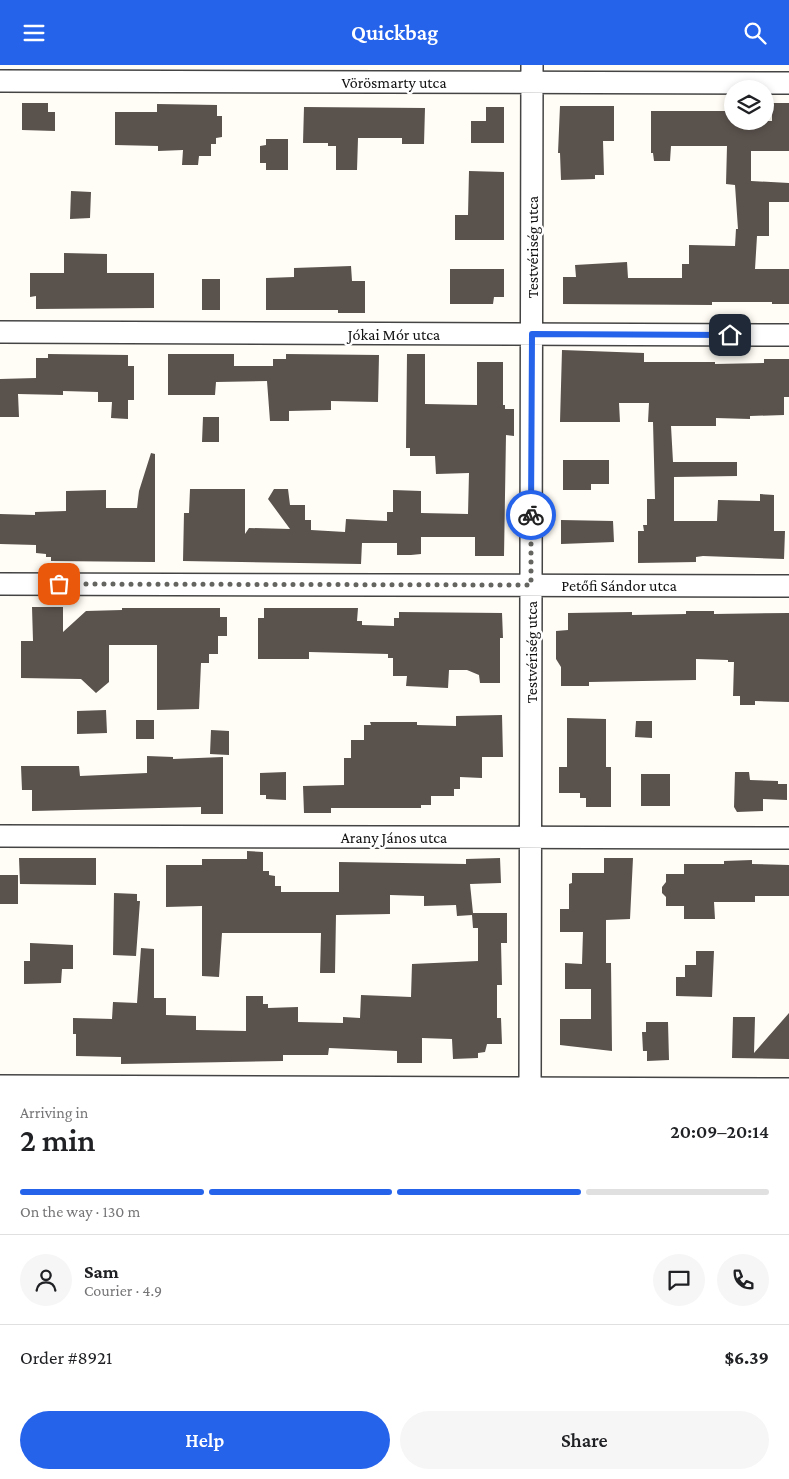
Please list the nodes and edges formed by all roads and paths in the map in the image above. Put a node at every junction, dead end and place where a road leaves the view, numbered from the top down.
1 (532, 74) edge
2 (0, 81) edge
3 (789, 83) edge
4 (0, 332) edge
5 (532, 334) junction
6 (789, 335) edge
7 (0, 584) edge
8 (531, 585) junction
9 (789, 585) edge
10 (0, 836) edge
11 (529, 837) junction
12 (789, 838) edge
13 (0, 1086) edge
14 (530, 1088) edge
15 (789, 1089) edge

1 - 2 street, Vörösmarty utca
1 - 3 street, Vörösmarty utca
1 - 5 street, Testvériség utca
4 - 5 street, Jókai Mór utca
5 - 6 street, Jókai Mór utca
5 - 8 street, Testvériség utca
7 - 8 street, Petőfi Sándor utca
8 - 9 street, Petőfi Sándor utca
8 - 11 street, Testvériség utca
10 - 11 street, Arany János utca
11 - 12 street, Arany János utca
11 - 14 street, Testvériség utca
13 - 14 street
14 - 15 street

